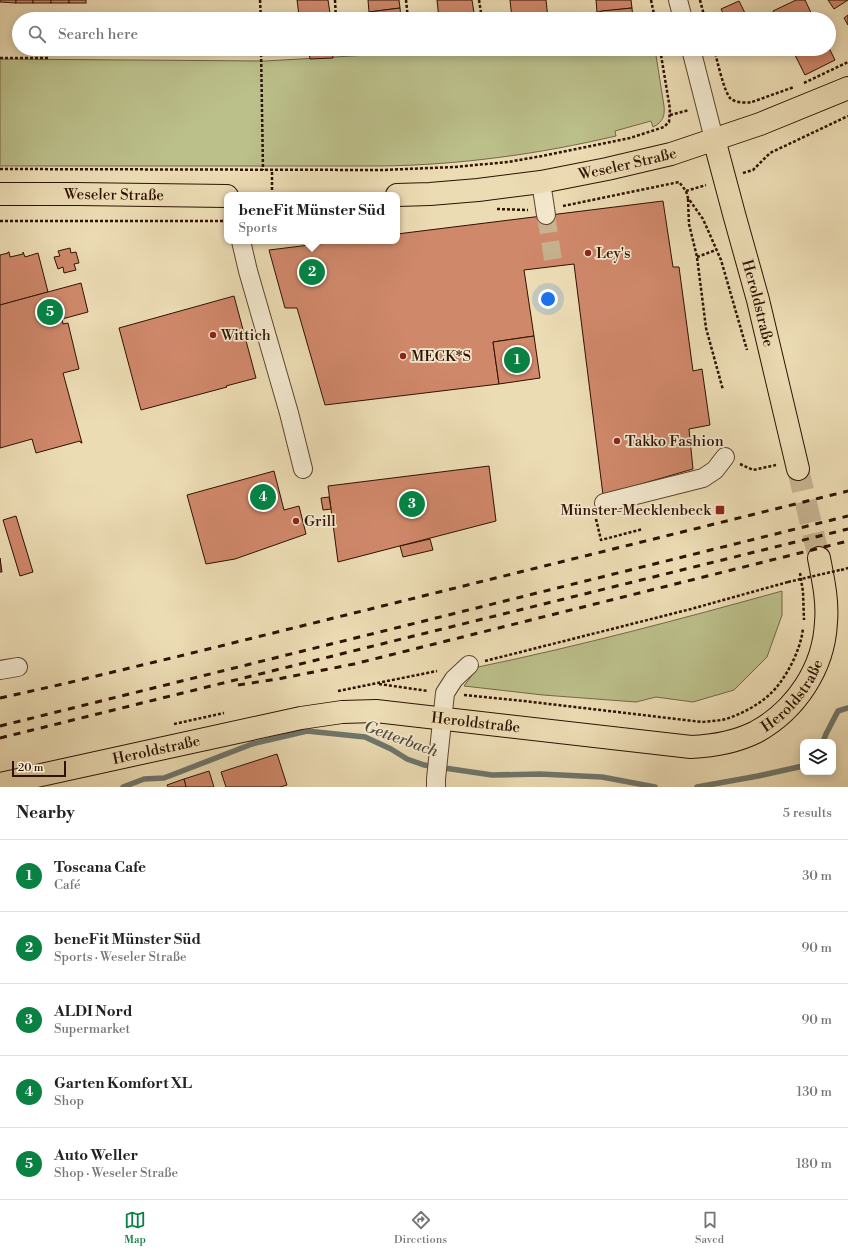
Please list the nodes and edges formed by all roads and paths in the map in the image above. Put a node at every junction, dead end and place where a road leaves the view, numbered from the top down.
1 (260, 0) edge
2 (335, 0) edge
3 (406, 0) edge
4 (479, 0) edge
5 (651, 0) edge
6 (678, 0) edge
7 (700, 0) edge
8 (261, 12) edge
9 (336, 12) edge
10 (407, 12) edge
11 (481, 12) edge
12 (654, 12) edge
13 (681, 12) edge
14 (703, 12) edge
15 (261, 56) edge
16 (661, 56) edge
17 (693, 56) edge
18 (716, 56) edge
19 (0, 58) edge
20 (48, 58) dead end
21 (848, 62) edge
22 (802, 83) dead end
23 (795, 86) dead end
24 (848, 88) edge
25 (848, 116) edge
26 (714, 139) junction
27 (0, 169) edge
28 (263, 170) junction
29 (272, 170) junction
30 (724, 179) junction
31 (541, 182) junction
32 (679, 182) dead end
33 (686, 191) junction
34 (272, 192) edge
35 (0, 194) edge
36 (400, 195) edge
37 (224, 196) edge
38 (688, 198) junction
39 (546, 216) tunnel mouth
40 (0, 221) edge
41 (224, 221) edge
42 (243, 244) edge
43 (716, 250) junction
44 (697, 256) junction
45 (749, 354) dead end
46 (723, 390) dead end
47 (725, 457) joint
48 (303, 469) dead end
49 (777, 469) dead end
50 (798, 469) tunnel mouth
51 (599, 508) joint
52 (643, 529) dead end
53 (819, 558) tunnel mouth
54 (848, 568) edge
55 (799, 571) dead end
56 (469, 665) joint
57 (18, 667) dead end
58 (0, 670) edge
59 (438, 671) dead end
60 (445, 693) junction
61 (442, 718) junction
62 (436, 783) edge
63 (0, 784) edge

1 - 8 path
2 - 9 path
3 - 10 path
4 - 11 path
5 - 12 path
6 - 13 street
7 - 14 path
15 - 28 path
16 - 29 path
17 - 26 street
18 - 23 path
19 - 20 path
21 - 22 path
24 - 26 main road, Weseler Straße
25 - 30 path
26 - 30 main road, Heroldstraße
26 - 31 main road, Weseler Straße
27 - 28 path
28 - 29 path
29 - 34 path
30 - 33 path
30 - 50 main road, Heroldstraße
31 - 36 main road, Weseler Straße
31 - 39 street
32 - 33 path
33 - 38 path
35 - 37 main road, Weseler Straße
38 - 43 path
38 - 44 path
40 - 41 path
42 - 48 street
43 - 44 path
43 - 45 path
44 - 46 path
47 - 49 path
47 - 51 street
51 - 52 path
53 - 61 main road, Heroldstraße
54 - 56 path, bridge
55 - 60 path
56 - 60 street
57 - 58 street
59 - 60 path
60 - 61 street
61 - 62 street
61 - 63 main road, Heroldstraße

